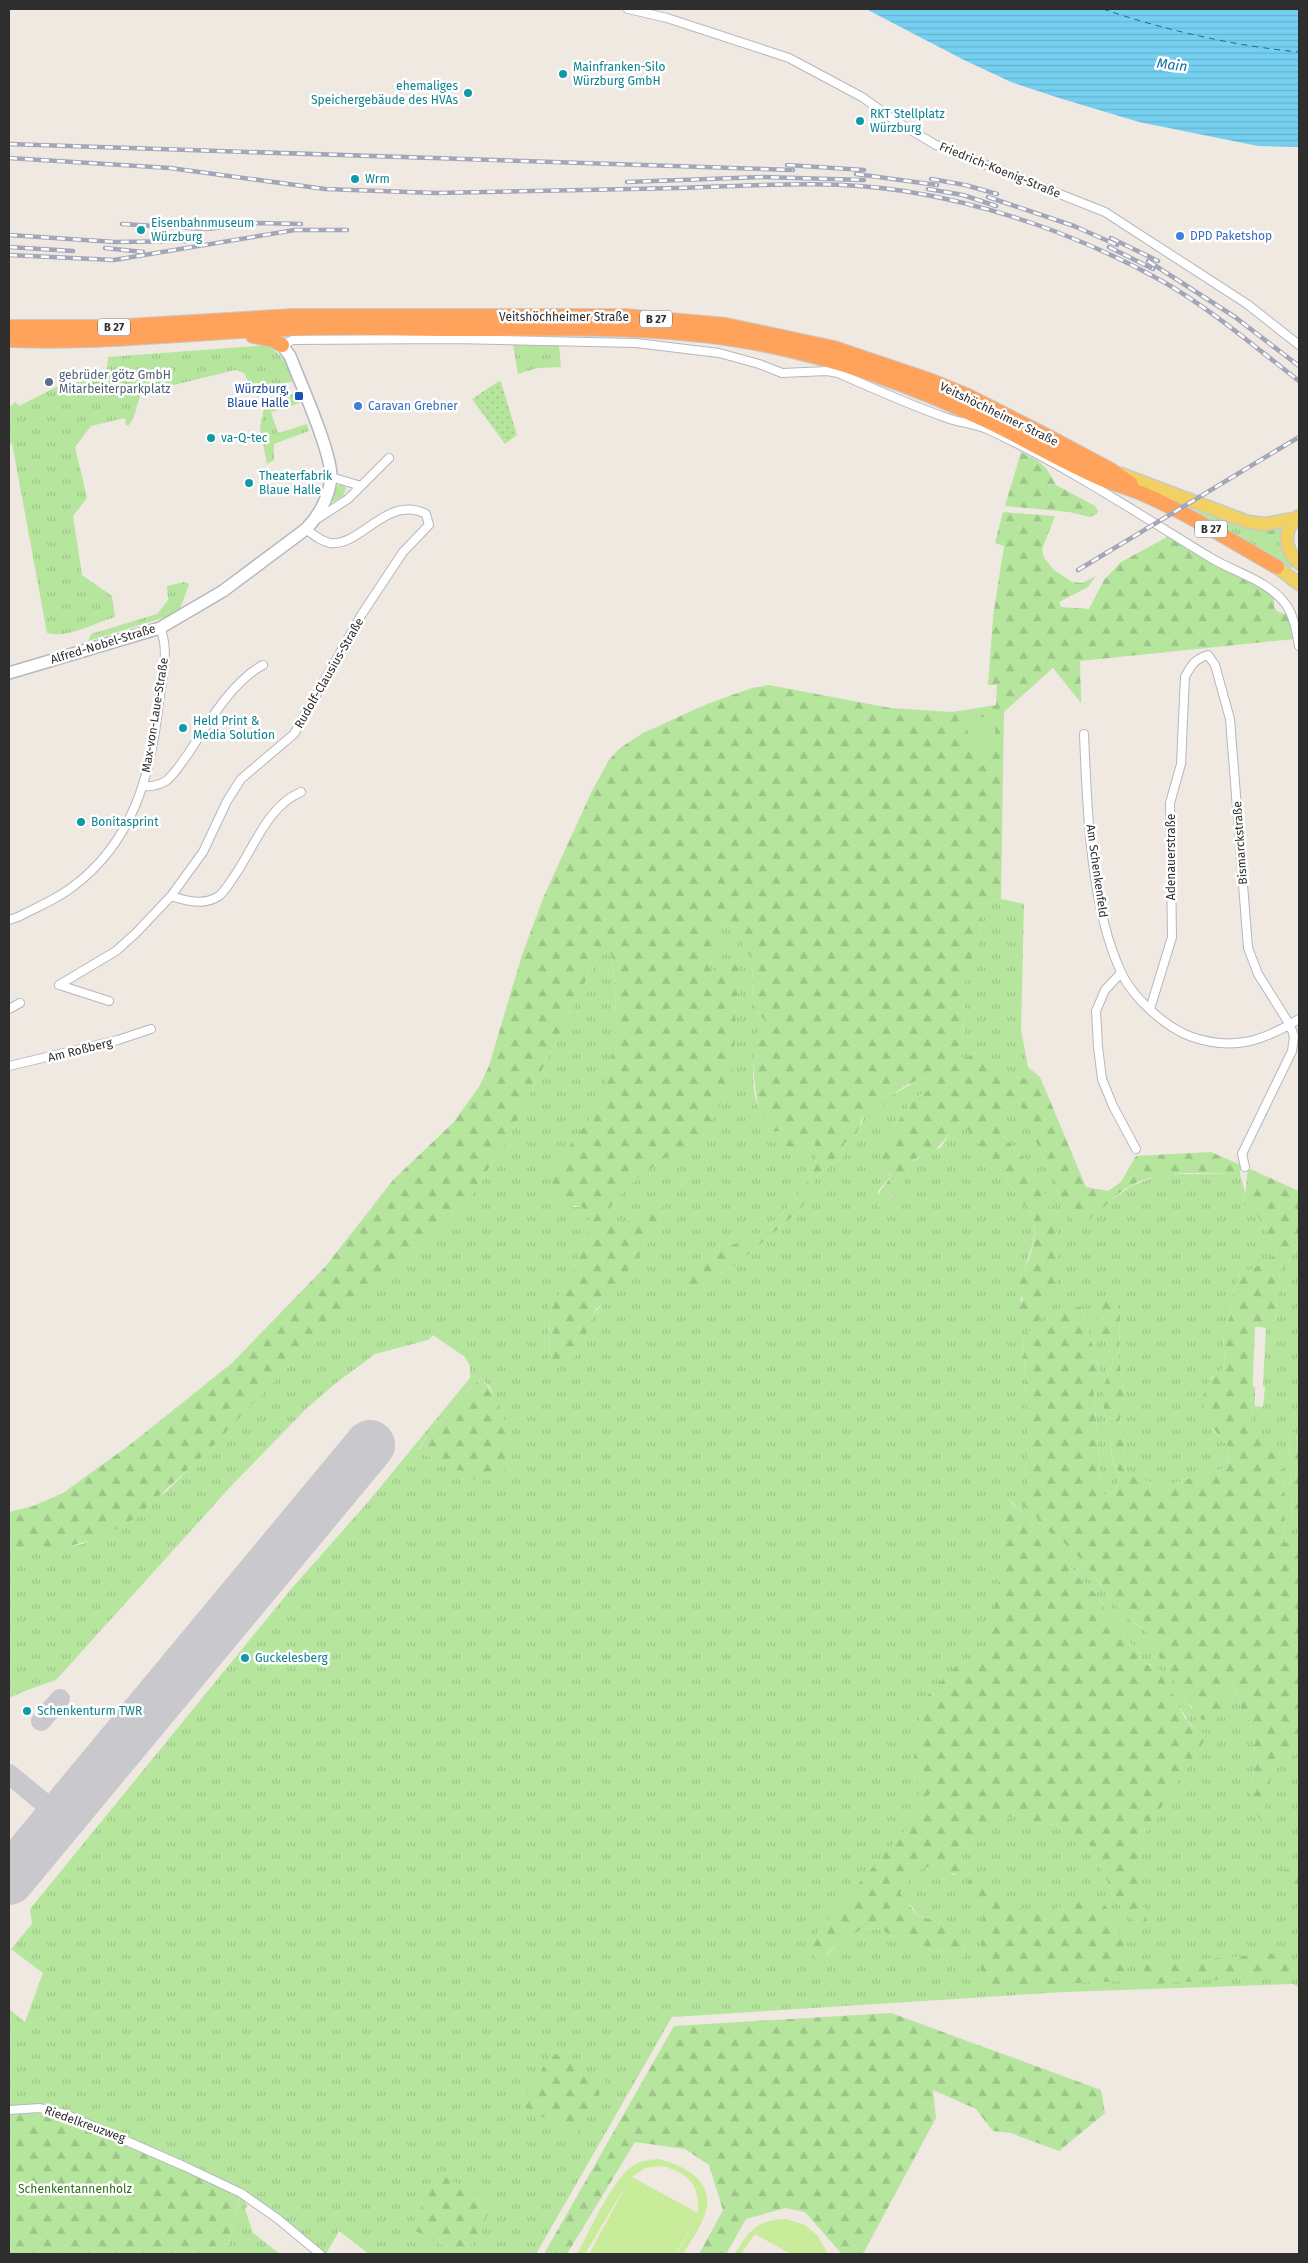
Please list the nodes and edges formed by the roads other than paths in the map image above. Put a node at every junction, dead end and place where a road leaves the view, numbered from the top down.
1 (628, 9) edge
2 (220, 326) junction
3 (9, 327) edge
4 (9, 340) edge
5 (1299, 344) edge
6 (282, 346) junction
7 (389, 458) dead end
8 (1111, 470) junction
9 (331, 477) junction
10 (361, 486) junction
11 (1143, 494) junction
12 (1298, 517) edge
13 (316, 520) junction
14 (306, 529) junction
15 (1299, 562) edge
16 (1277, 566) junction
17 (1299, 578) edge
18 (1299, 584) edge
19 (160, 628) junction
20 (1299, 646) edge
21 (1208, 655) joint
22 (263, 665) dead end
23 (9, 673) edge
24 (1084, 734) dead end
25 (143, 786) junction
26 (301, 792) dead end
27 (171, 896) junction
28 (9, 920) edge
29 (1121, 973) junction
30 (110, 1001) dead end
31 (20, 1003) dead end
32 (9, 1009) edge
33 (1150, 1009) junction
34 (1299, 1019) edge
35 (1290, 1025) junction
36 (151, 1029) dead end
37 (9, 1066) edge
38 (1136, 1149) dead end
39 (1245, 1167) dead end
40 (9, 2110) edge
41 (320, 2254) edge

1 - 5 street, Friedrich-Koenig-Straße
2 - 3 highway, Veitshöchheimer Straße / B 27
2 - 4 highway, Veitshöchheimer Straße / B 27
2 - 6 highway
2 - 8 highway, Veitshöchheimer Straße / B 27
2 - 11 highway, Veitshöchheimer Straße / B 27
6 - 9 street
6 - 20 street, Veitshöchheimer Straße
7 - 10 street, Alfred-Nobel-Straße
8 - 11 highway, Veitshöchheimer Straße / B 27
8 - 12 main road
9 - 10 street
9 - 13 street, Alfred-Nobel-Straße
10 - 13 street, Alfred-Nobel-Straße
11 - 16 highway, Veitshöchheimer Straße / B 27
12 - 15 main road
13 - 14 street, Alfred-Nobel-Straße
14 - 19 street, Alfred-Nobel-Straße
14 - 27 street, Rudolf-Clausius-Straße
16 - 17 main road, B 27
16 - 18 main road
19 - 23 street, Alfred-Nobel-Straße
19 - 25 street, Max-von-Laue-Straße
21 - 33 street, Adenauerstraße
21 - 35 street, Bismarckstraße
22 - 25 street
24 - 29 street, Am Schenkenfeld
25 - 28 street, Max-von-Laue-Straße
26 - 27 street
27 - 30 street, Rudolf-Clausius-Straße
29 - 33 street, Am Schenkenfeld
29 - 38 street
31 - 32 street
33 - 35 street, Am Schenkenfeld
34 - 35 street, Am Schenkenfeld
35 - 39 street
36 - 37 street, Am Roßberg
40 - 41 street, Riedelkreuzweg

